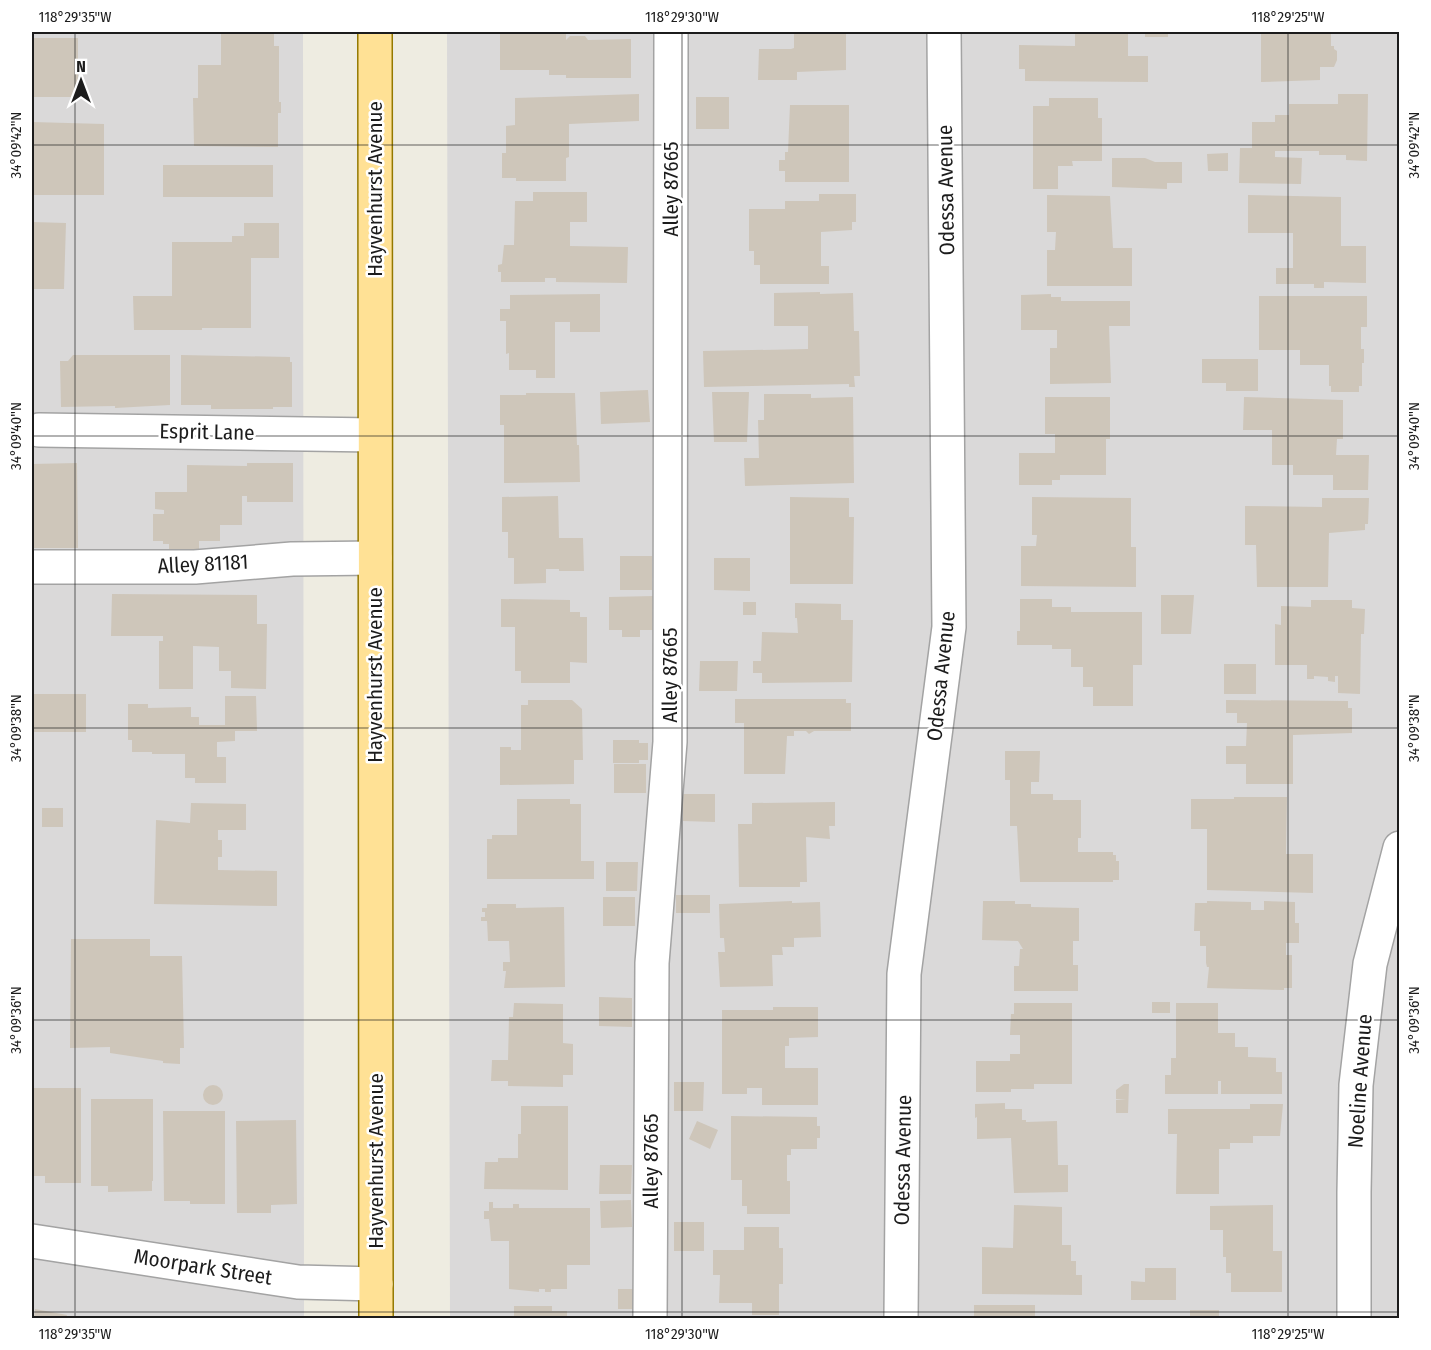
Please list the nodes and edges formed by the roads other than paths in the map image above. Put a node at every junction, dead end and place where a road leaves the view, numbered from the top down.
1 (375, 32) edge
2 (671, 32) edge
3 (944, 32) edge
4 (39, 430) dead end
5 (375, 435) junction
6 (375, 558) junction
7 (32, 567) edge
8 (1400, 848) edge
9 (32, 1241) edge
10 (376, 1284) junction
11 (376, 1318) edge
12 (650, 1318) edge
13 (901, 1318) edge
14 (1354, 1318) edge

1 - 5 main road, Hayvenhurst Avenue
2 - 12 street, Alley 87665
3 - 13 street, Odessa Avenue
4 - 5 street, Esprit Lane
5 - 6 main road, Hayvenhurst Avenue
6 - 7 street, Alley 81181
6 - 10 main road, Hayvenhurst Avenue
8 - 14 street, Noeline Avenue
9 - 10 street, Moorpark Street
10 - 11 main road, Hayvenhurst Avenue

